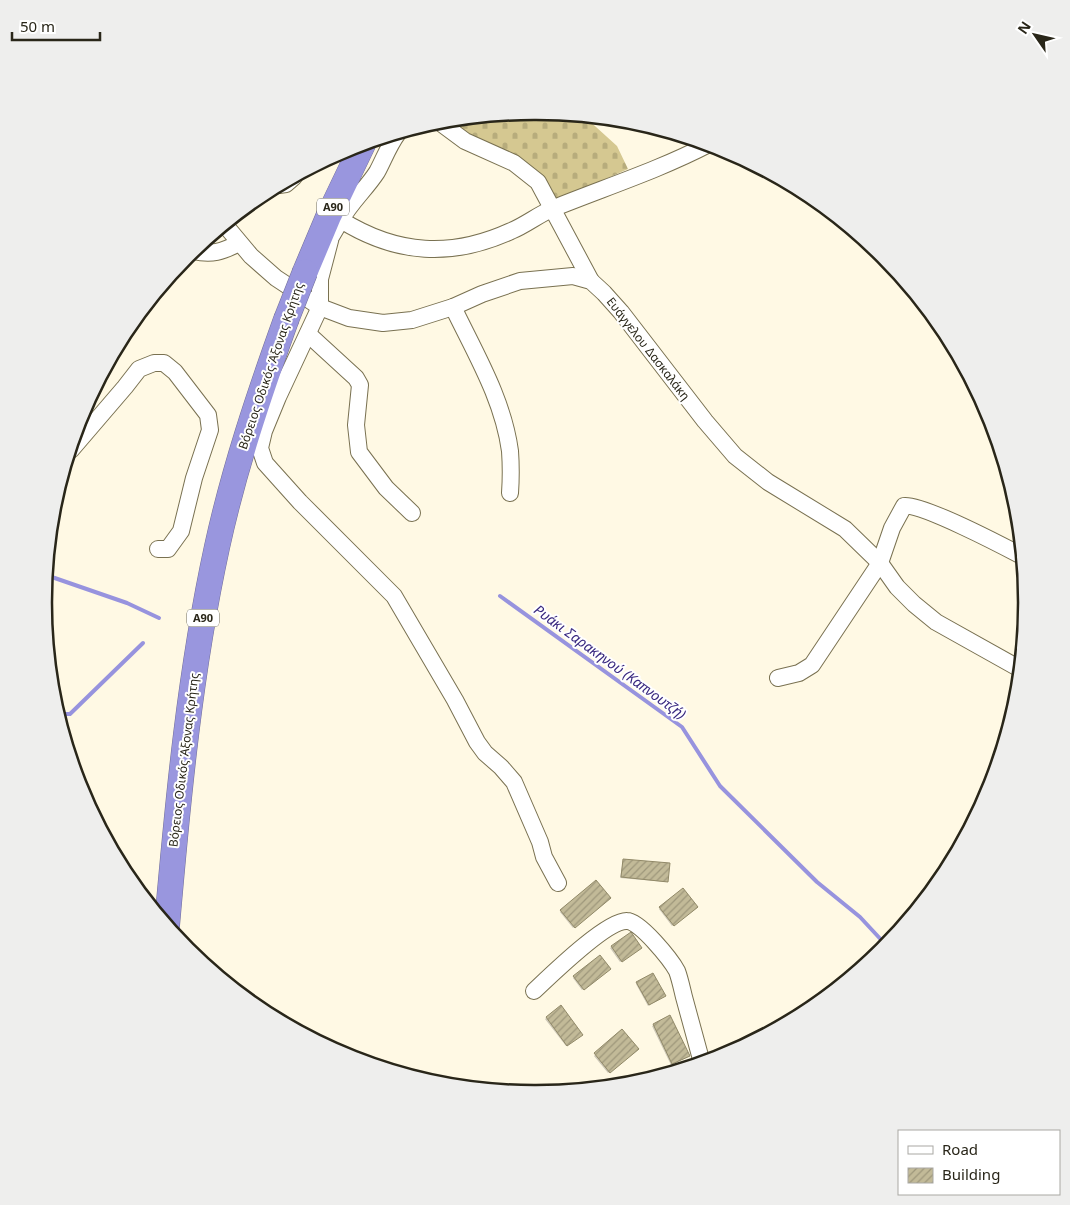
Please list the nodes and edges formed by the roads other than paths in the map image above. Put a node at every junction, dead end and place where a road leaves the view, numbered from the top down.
1 (448, 128) edge
2 (393, 142) edge
3 (699, 149) edge
4 (358, 154) edge
5 (552, 209) junction
6 (341, 220) junction
7 (229, 230) edge
8 (239, 243) junction
9 (203, 253) edge
10 (591, 281) junction
11 (320, 307) junction
12 (453, 307) junction
13 (308, 334) junction
14 (82, 436) edge
15 (510, 493) dead end
16 (412, 513) dead end
17 (158, 549) dead end
18 (1014, 552) edge
19 (880, 563) junction
20 (1013, 665) edge
21 (778, 678) dead end
22 (558, 882) dead end
23 (168, 916) edge
24 (534, 991) dead end
25 (700, 1055) edge

1 - 5 street
2 - 6 street
3 - 5 street
4 - 23 highway, Βόρειος Οδικός Άξονας Κρήτης / Α90, bridge
5 - 6 street
5 - 10 street
6 - 11 street
7 - 8 street
8 - 9 street
8 - 11 street
10 - 12 street
10 - 19 street, Ευάγγελου Δασκαλάκη
11 - 12 street
11 - 13 street
12 - 15 street
13 - 16 street
13 - 22 street
14 - 17 street
18 - 19 street
19 - 20 street, Ευάγγελου Δασκαλάκη
19 - 21 street
24 - 25 street

